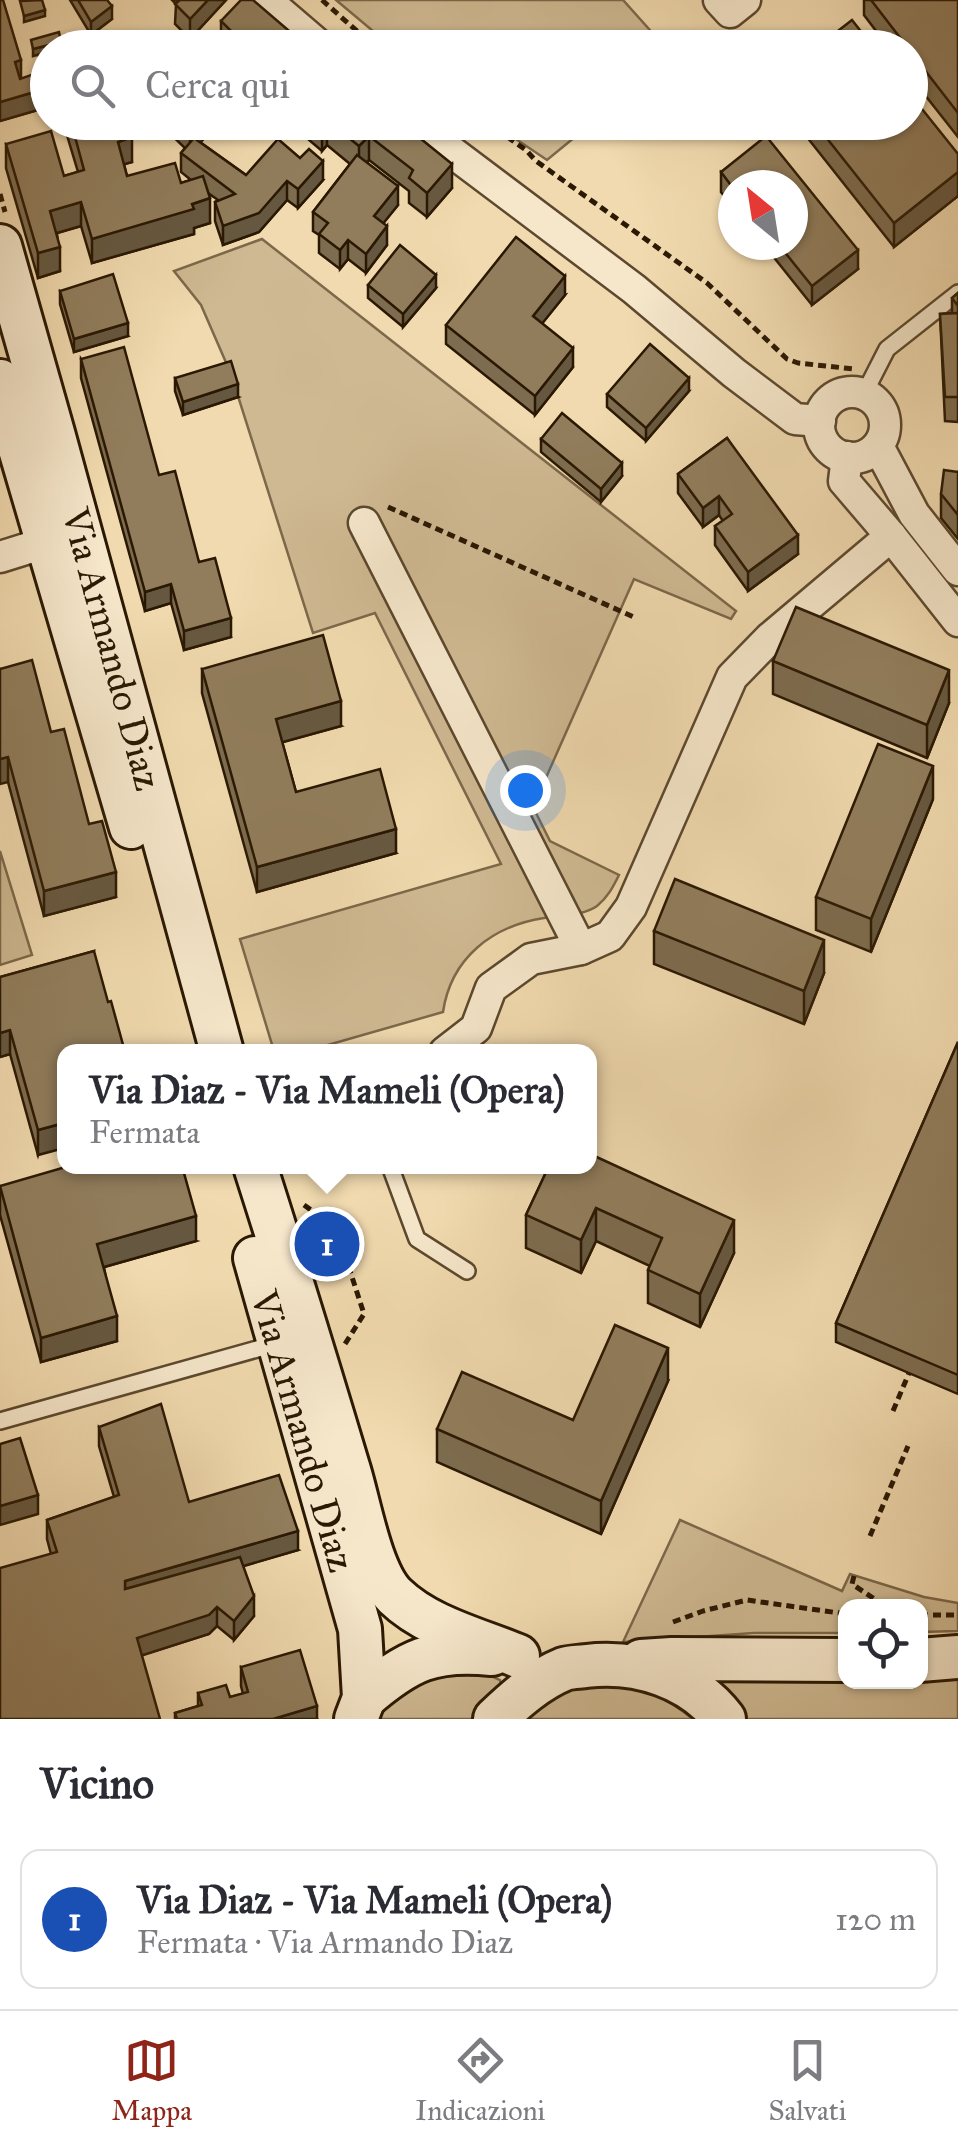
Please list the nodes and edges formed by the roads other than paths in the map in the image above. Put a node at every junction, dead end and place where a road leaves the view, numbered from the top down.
1 (266, 0) edge
2 (720, 0) edge
3 (745, 0) edge
4 (301, 30) edge
5 (436, 140) edge
6 (0, 246) edge
7 (958, 293) edge
8 (0, 381) edge
9 (869, 382) junction
10 (820, 421) junction
11 (878, 446) junction
12 (847, 458) junction
13 (364, 523) road end
14 (891, 536) junction
15 (48, 542) junction
16 (0, 557) edge
17 (958, 570) edge
18 (958, 621) edge
19 (581, 949) junction
20 (193, 1044) edge
21 (220, 1044) edge
22 (455, 1044) edge
23 (230, 1174) edge
24 (257, 1174) edge
25 (393, 1174) edge
26 (467, 1270) dead end
27 (279, 1342) junction
28 (0, 1420) edge
29 (518, 1656) junction
30 (958, 1657) edge
31 (928, 1659) edge
32 (838, 1660) edge
33 (608, 1663) junction
34 (566, 1668) junction
35 (360, 1709) edge
36 (495, 1719) edge
37 (724, 1719) edge

1 - 4 street
2 - 3 street
5 - 10 street
6 - 21 street, Via Armando Diaz
7 - 9 lane
8 - 15 street, Via Armando Diaz
9 - 10 street
9 - 11 street
10 - 12 street
11 - 12 street
11 - 17 street
12 - 14 street
13 - 19 street
14 - 18 street
14 - 19 street
15 - 16 street
15 - 20 street, Via Armando Diaz
19 - 22 street
23 - 27 street, Via Armando Diaz
24 - 29 street, Via Armando Diaz
25 - 26 lane
27 - 28 lane
27 - 35 street, Via Armando Diaz
29 - 34 street, Via Armando Diaz
29 - 35 street, Via Armando Diaz
30 - 31 street
32 - 33 street
33 - 34 street
33 - 37 street
34 - 36 street

